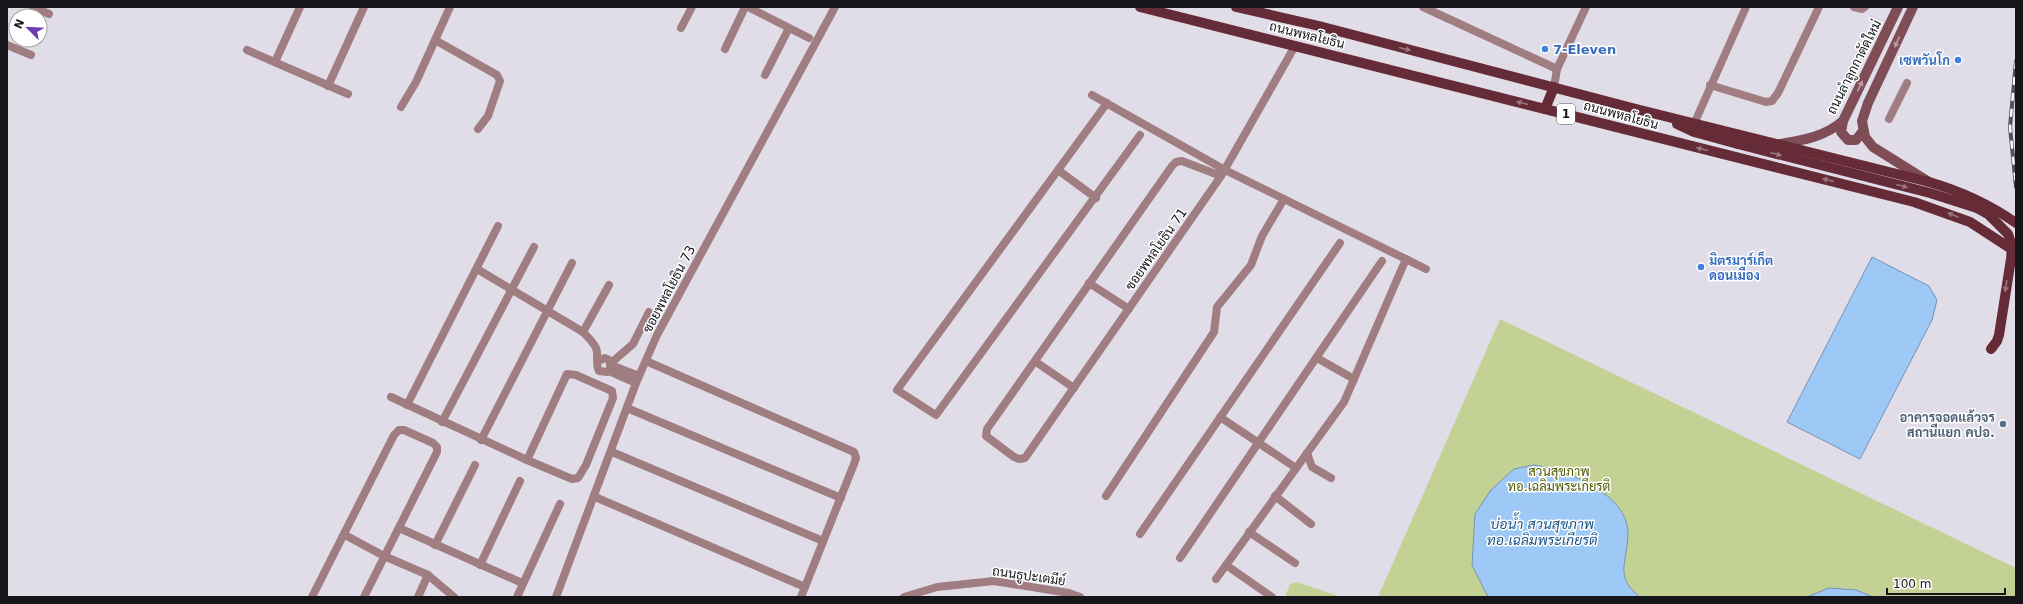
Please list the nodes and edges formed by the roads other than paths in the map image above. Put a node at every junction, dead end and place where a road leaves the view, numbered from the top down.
1 (33, 7) edge
2 (300, 7) edge
3 (364, 7) edge
4 (450, 7) edge
5 (692, 7) edge
6 (746, 7) edge
7 (835, 7) edge
8 (1140, 7) edge
9 (1236, 7) edge
10 (1423, 7) edge
11 (1586, 7) edge
12 (1746, 7) edge
13 (1819, 7) edge
14 (1854, 7) edge
15 (1865, 7) edge
16 (1898, 7) edge
17 (1913, 7) edge
18 (1432, 9) edge
19 (49, 14) dead end
20 (681, 28) dead end
21 (789, 28) junction
22 (809, 38) dead end
23 (435, 40) junction
24 (7, 45) edge
25 (1295, 46) junction
26 (725, 49) dead end
27 (247, 50) dead end
28 (31, 55) dead end
29 (275, 62) junction
30 (1557, 69) junction
31 (765, 75) dead end
32 (1907, 83) dead end
33 (1710, 85) junction
34 (328, 86) junction
35 (1554, 87) junction
36 (348, 94) dead end
37 (1092, 95) dead end
38 (1107, 103) junction
39 (401, 107) dead end
40 (1545, 109) junction
41 (1657, 114) junction
42 (1888, 119) dead end
43 (1843, 121) junction
44 (1694, 124) junction
45 (478, 129) dead end
46 (1863, 131) junction
47 (1140, 135) dead end
48 (1780, 144) junction
49 (1058, 170) junction
50 (1223, 173) junction
51 (1928, 182) junction
52 (1096, 198) junction
53 (1284, 199) junction
54 (2016, 223) edge
55 (498, 226) dead end
56 (1340, 243) dead end
57 (534, 247) dead end
58 (2016, 252) edge
59 (1406, 259) junction
60 (1382, 261) dead end
61 (572, 263) dead end
62 (477, 269) junction
63 (1426, 269) dead end
64 (1090, 283) junction
65 (609, 285) dead end
66 (512, 289) junction
67 (1128, 309) junction
68 (546, 310) junction
69 (649, 312) dead end
70 (582, 332) junction
71 (1991, 349) dead end
72 (1317, 358) junction
73 (598, 361) junction
74 (646, 361) junction
75 (1036, 362) junction
76 (610, 366) junction
77 (599, 371) junction
78 (1354, 379) junction
79 (638, 380) junction
80 (596, 384) junction
81 (1074, 388) junction
82 (391, 397) dead end
83 (407, 405) junction
84 (628, 408) junction
85 (1220, 417) junction
86 (442, 422) junction
87 (482, 440) junction
88 (1259, 443) junction
89 (612, 452) junction
90 (1307, 452) junction
91 (527, 460) junction
92 (475, 465) dead end
93 (1296, 468) junction
94 (1330, 478) dead end
95 (520, 481) dead end
96 (1106, 496) dead end
97 (1275, 496) junction
98 (595, 497) junction
99 (841, 498) junction
100 (560, 504) dead end
101 (1311, 524) dead end
102 (399, 528) junction
103 (1249, 532) junction
104 (345, 534) junction
105 (1140, 534) dead end
106 (823, 541) junction
107 (435, 545) junction
108 (384, 556) junction
109 (1180, 558) dead end
110 (1295, 564) dead end
111 (480, 565) junction
112 (1226, 565) junction
113 (428, 575) junction
114 (1216, 579) dead end
115 (522, 583) junction
116 (805, 587) junction
117 (312, 597) edge
118 (364, 597) edge
119 (418, 597) edge
120 (454, 597) edge
121 (517, 597) edge
122 (556, 597) edge
123 (801, 597) edge
124 (904, 597) edge
125 (1080, 597) edge
126 (1272, 597) edge

1 - 19 street
2 - 29 street
3 - 34 street
4 - 23 street
5 - 20 street
6 - 21 street
6 - 26 street
7 - 74 street, ซอยพหลโยธิน 73
8 - 25 main road, ถนนพหลโยธิน / 1
9 -> 35 main road, ถนนพหลโยธิน / 1
10 - 18 street
11 - 30 street
12 - 33 street
13 - 33 street
14 - 15 street
43 -> 16 main road, ถนนลำลูกกาตัดใหม่
17 -> 46 main road, ถนนลำลูกกาตัดใหม่
18 - 30 street
21 - 22 street
21 - 31 street
23 - 39 street
23 - 45 street
24 - 28 street
40 -> 25 main road, ถนนพหลโยธิน / 1
25 - 50 street, ซอยพหลโยธิน 71
27 - 29 street
29 - 34 street
30 - 35 street
32 - 42 street
33 - 44 street
34 - 36 street
35 - 40 main road
35 - 41 main road, ถนนพหลโยธิน / 1
37 - 38 street
38 - 49 street
38 - 50 street
58 -> 40 main road, ถนนพหลโยธิน / 1
41 - 44 main road, ถนนพหลโยธิน / 1
41 -> 71 main road, bridge
43 - 46 main road
43 - 48 main road, ถนนลำลูกกาตัดใหม่
44 - 48 main road, ถนนพหลโยธิน / 1
46 - 51 main road
47 - 52 street
48 - 51 main road, ถนนพหลโยธิน / 1
49 - 52 street
49 - 52 street
50 - 53 street
50 - 64 street
50 - 67 street, ซอยพหลโยธิน 71
51 - 54 main road, ถนนพหลโยธิน / 1
53 - 59 street
53 - 96 street
55 - 62 street
56 - 85 street
57 - 66 street
59 - 63 street
59 - 78 street
60 - 72 street
61 - 68 street
62 - 66 street
62 - 83 street
64 - 67 street
64 - 75 street
65 - 70 street
66 - 68 street
66 - 86 street
67 - 81 street, ซอยพหลโยธิน 71
68 - 70 street
68 - 87 street
69 - 76 street
70 - 73 street
72 - 78 street
72 - 88 street
73 - 76 street
73 - 77 street
74 - 79 street, ซอยพหลโยธิน 73
74 - 99 street
75 - 81 street
75 - 81 street, ซอยพหลโยธิน 71
76 - 77 street
76 - 79 street
77 - 80 street
78 - 90 street
79 - 84 street, ซอยพหลโยธิน 73
80 - 91 street
80 - 91 street
82 - 83 street
83 - 86 street
84 - 89 street, ซอยพหลโยธิน 73
84 - 99 street
85 - 88 street
85 - 105 street
86 - 87 street
87 - 91 street
88 - 93 street
88 - 109 street
89 - 98 street, ซอยพหลโยธิน 73
89 - 106 street
90 - 93 street
90 - 94 street
92 - 107 street
93 - 97 street
95 - 111 street
97 - 101 street
97 - 103 street
98 - 116 street
98 - 122 street, ซอยพหลโยธิน 73
99 - 106 street
100 - 115 street
102 - 104 street
102 - 107 street
102 - 108 street
103 - 110 street
103 - 112 street
104 - 108 street
104 - 117 street
106 - 116 street
107 - 111 street
108 - 113 street
108 - 118 street
111 - 115 street
112 - 114 street
112 - 126 street
113 - 119 street
113 - 120 street
115 - 121 street
116 - 123 street
124 - 125 street, ถนนธูปะเตมีย์

